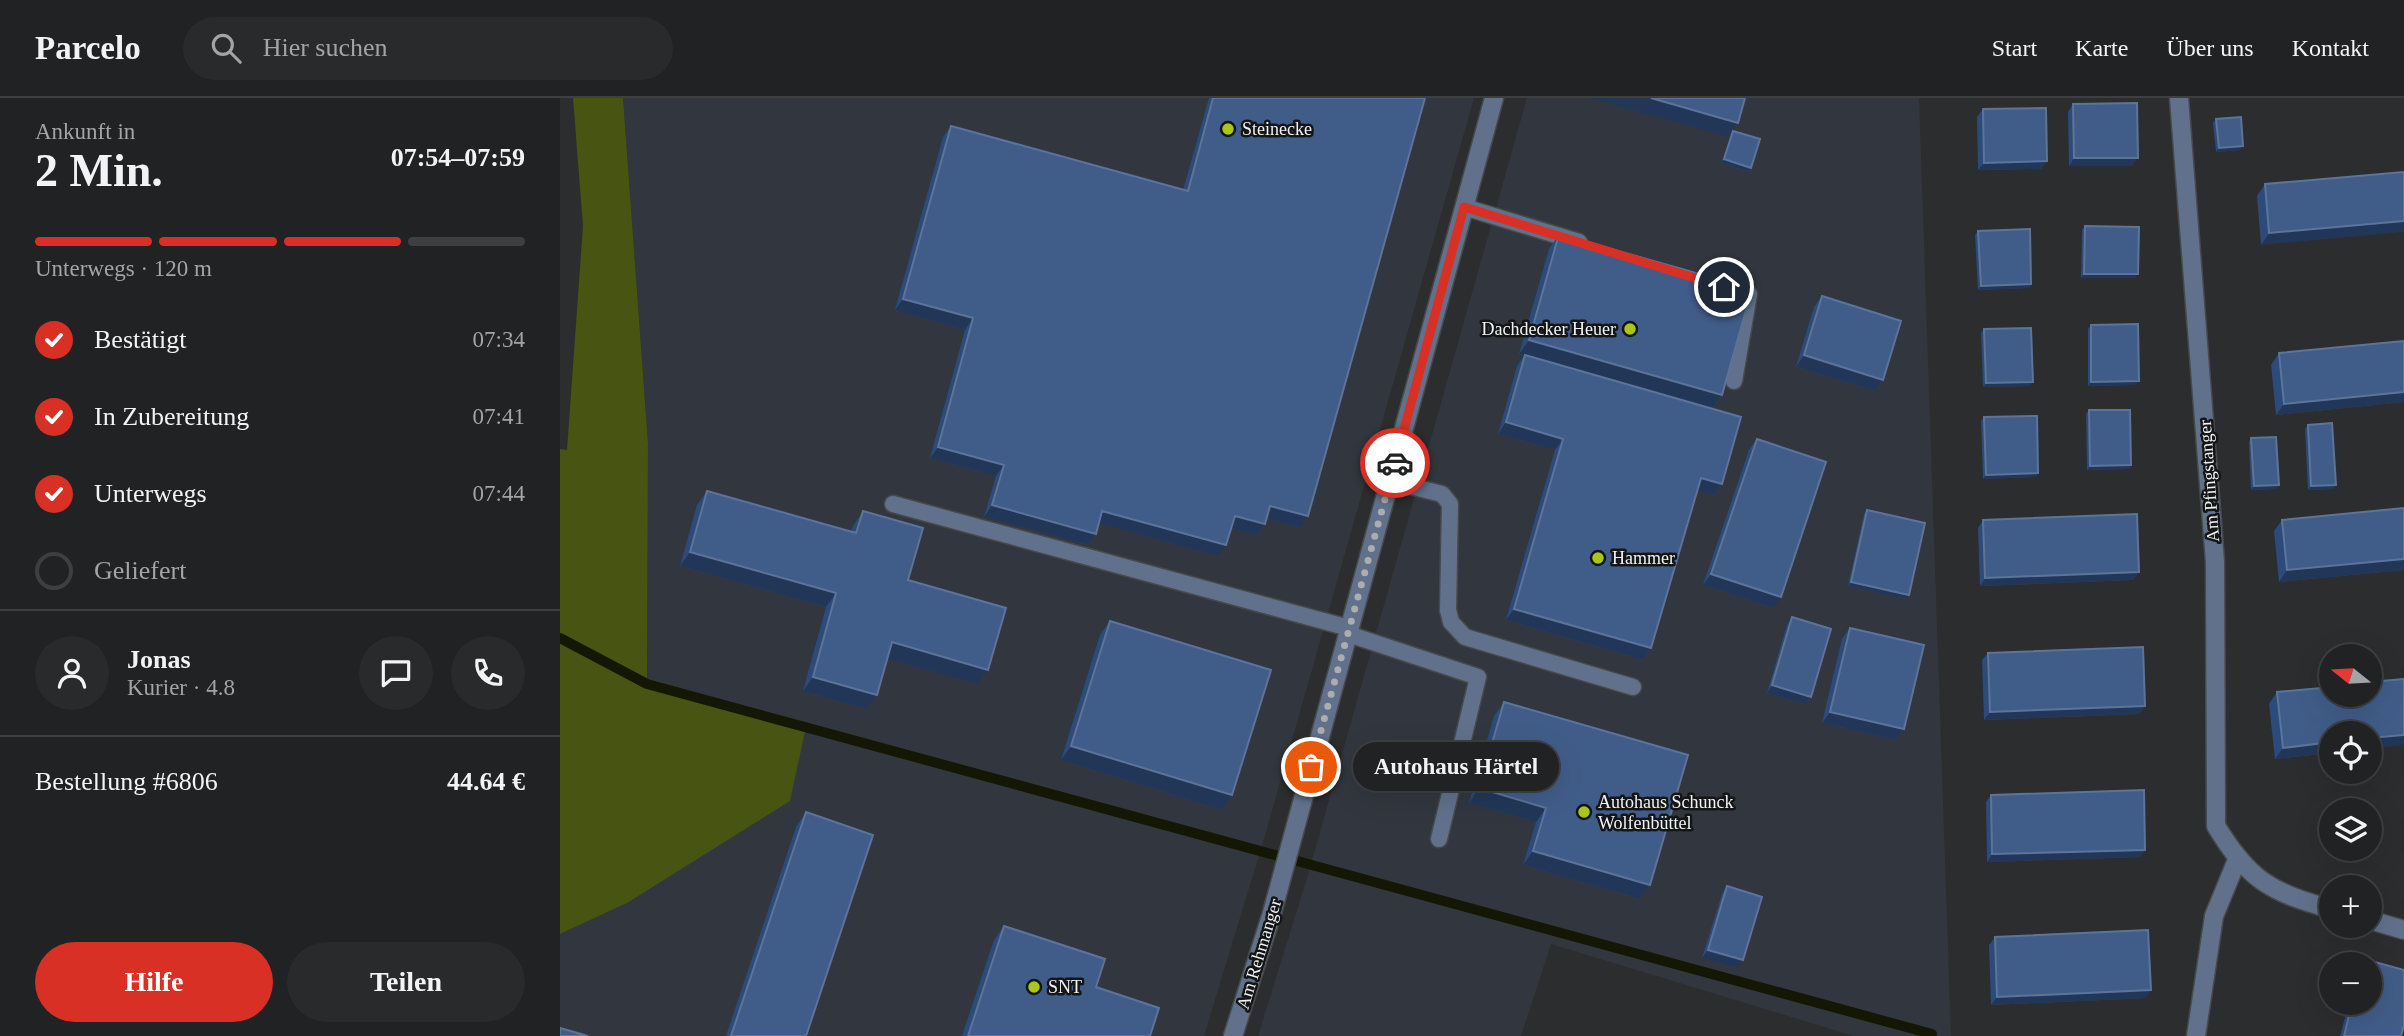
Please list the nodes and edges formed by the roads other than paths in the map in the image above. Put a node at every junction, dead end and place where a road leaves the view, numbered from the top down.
1 (1494, 98) edge
2 (2179, 98) edge
3 (1464, 207) junction
4 (1593, 247) edge
5 (1723, 286) edge
6 (1734, 381) edge
7 (1390, 481) junction
8 (893, 504) dead end
9 (1348, 631) junction
10 (1633, 688) dead end
11 (1439, 839) dead end
12 (2237, 860) junction
13 (2319, 905) edge
14 (2382, 924) edge
15 (2404, 930) edge
16 (1233, 1036) edge
17 (2196, 1036) edge

1 - 3 street
2 - 12 street, Am Pfingstanger
3 - 4 lane
3 - 7 street
5 - 6 lane
7 - 9 street
7 - 10 lane
8 - 9 lane
9 - 11 lane
9 - 16 street, Am Rehmanger
12 - 13 street, Am Pfingstanger
12 - 17 street
14 - 15 street

